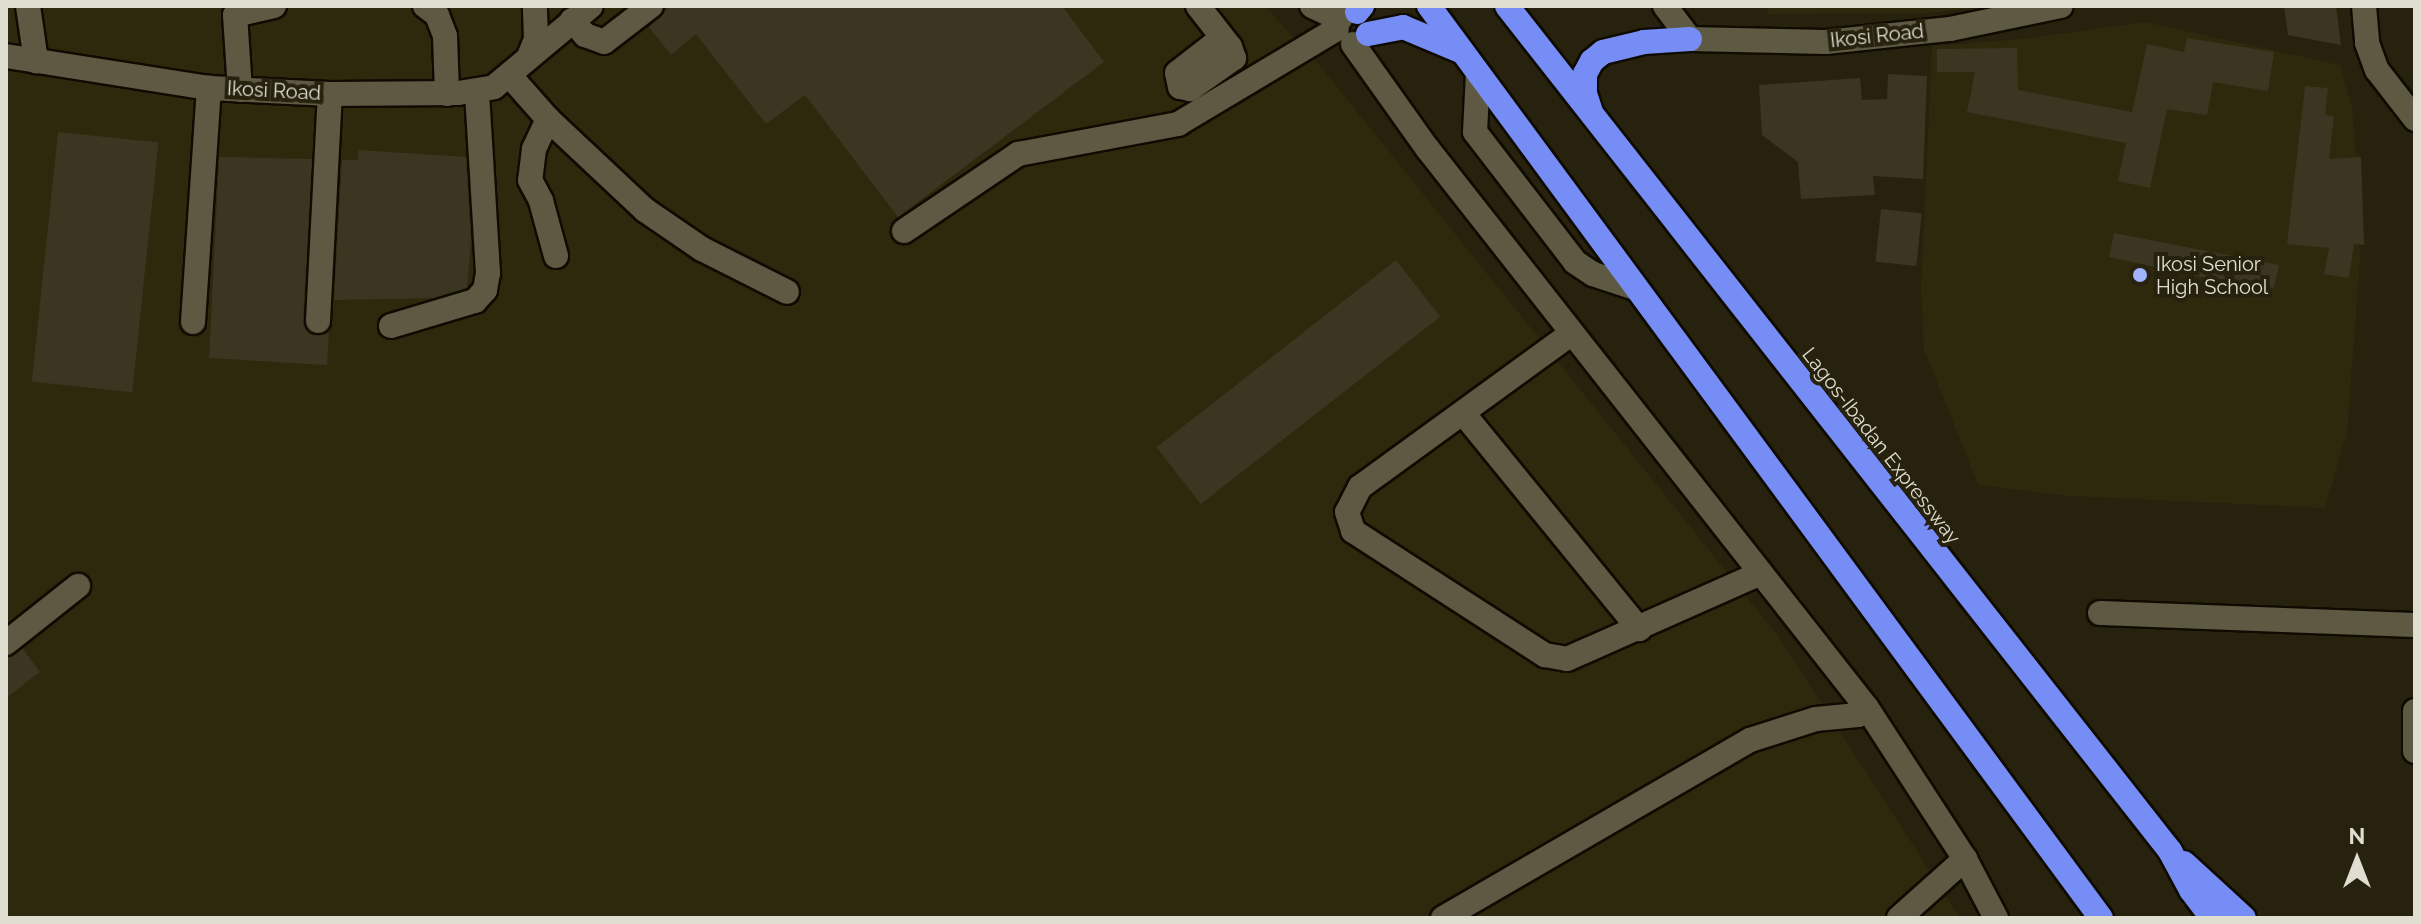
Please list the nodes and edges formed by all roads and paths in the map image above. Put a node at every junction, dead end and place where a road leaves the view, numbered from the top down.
1 (28, 6) edge
2 (274, 6) edge
3 (651, 6) edge
4 (1198, 6) edge
5 (1312, 6) edge
6 (1429, 6) edge
7 (1665, 6) edge
8 (2061, 6) edge
9 (2364, 6) edge
10 (536, 7) edge
11 (431, 9) edge
12 (1513, 10) edge
13 (581, 13) edge
14 (1353, 24) edge
15 (1222, 38) dead end
16 (1690, 39) junction
17 (1462, 52) junction
18 (530, 54) junction
19 (6, 56) edge
20 (36, 61) junction
21 (1478, 73) junction
22 (510, 76) junction
23 (209, 88) junction
24 (240, 90) junction
25 (477, 91) junction
26 (330, 94) junction
27 (447, 94) junction
28 (548, 119) junction
29 (2415, 119) edge
30 (1594, 121) junction
31 (904, 231) dead end
32 (556, 256) dead end
33 (1635, 288) junction
34 (787, 292) dead end
35 (318, 321) dead end
36 (193, 322) dead end
37 (391, 326) dead end
38 (1572, 333) junction
39 (1463, 413) junction
40 (1761, 573) junction
41 (78, 586) dead end
42 (2100, 613) dead end
43 (2415, 625) edge
44 (1639, 629) junction
45 (6, 643) edge
46 (1867, 708) junction
47 (2415, 711) edge
48 (2415, 751) edge
49 (2170, 851) junction
50 (1965, 859) junction
51 (2076, 887) junction
52 (1443, 918) edge
53 (1899, 918) edge
54 (1996, 918) edge
55 (2093, 918) edge
56 (2101, 918) edge
57 (2212, 918) edge
58 (2244, 918) edge

1 - 20 street
2 - 24 street
3 - 13 street
4 - 15 street
5 - 14 street
6 - 17 highway
7 - 16 street
8 - 16 street, Ikosi Road
9 - 29 street
10 - 18 street
11 - 27 street
12 - 30 highway, Lagos-Ibadan Expressway
13 - 18 street, Ikosi Road
14 - 17 highway
14 - 31 street
14 - 38 street
16 - 30 highway
17 - 21 highway
18 - 22 street, Ikosi Road
19 - 20 street, Ikosi Road
20 - 23 street, Ikosi Road
21 - 33 highway
21 - 33 street
22 - 25 street, Ikosi Road
22 - 28 street
23 - 24 street, Ikosi Road
23 - 36 street
24 - 26 street, Ikosi Road
25 - 27 street, Ikosi Road
25 - 37 street
26 - 27 street, Ikosi Road
26 - 35 street
28 - 32 street
28 - 34 street
30 - 49 highway, Lagos-Ibadan Expressway
33 - 51 highway
38 - 39 street
38 - 40 street
39 - 44 street
39 - 44 street
40 - 44 street
40 - 46 street
41 - 45 street
42 - 43 street
46 - 50 street
46 - 52 street
47 - 48 street
49 - 57 highway, Lagos-Ibadan Expressway
49 - 58 highway
50 - 53 street
50 - 54 street
51 - 55 highway
51 - 56 highway

